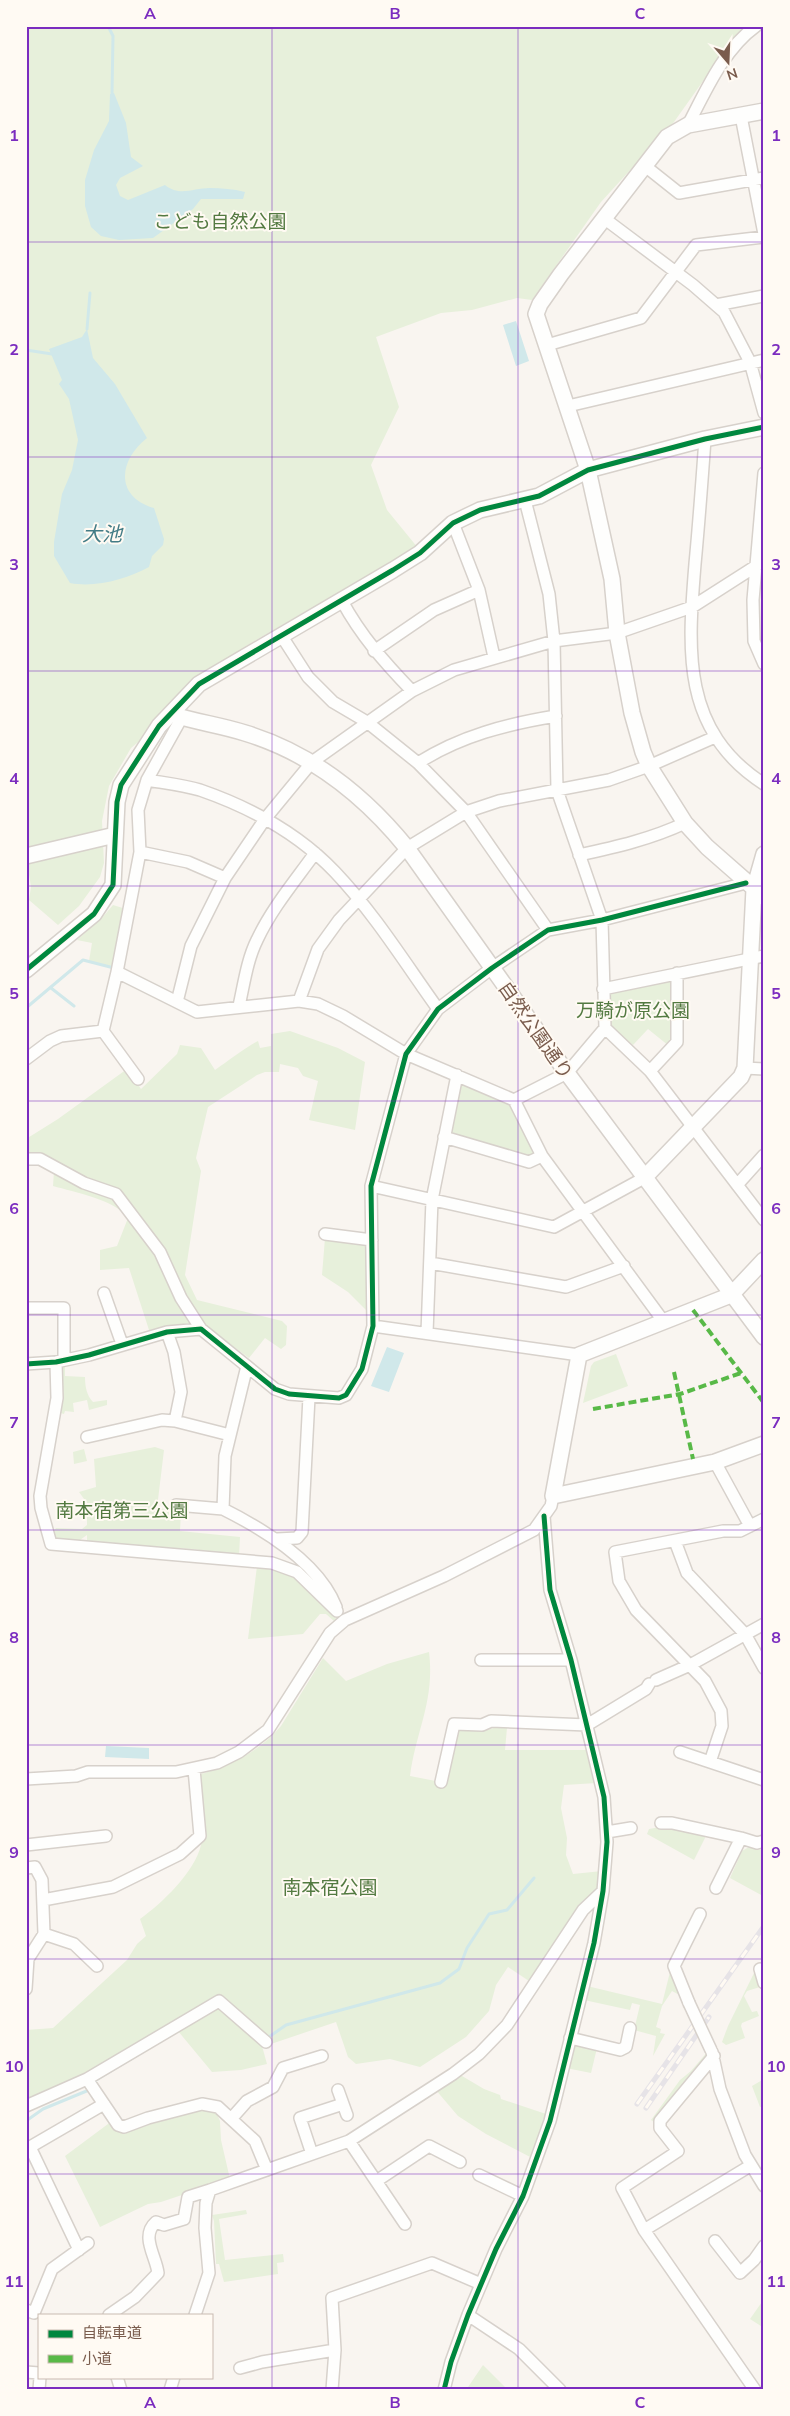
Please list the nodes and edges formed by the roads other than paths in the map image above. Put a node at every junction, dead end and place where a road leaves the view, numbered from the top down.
1 (756, 26) edge
2 (764, 112) edge
3 (741, 116) junction
4 (688, 125) junction
5 (645, 166) junction
6 (758, 179) edge
7 (605, 219) junction
8 (764, 235) edge
9 (676, 272) junction
10 (764, 296) edge
11 (716, 304) junction
12 (547, 345) junction
13 (764, 360) edge
14 (750, 362) junction
15 (568, 406) junction
16 (764, 413) edge
17 (764, 427) edge
18 (705, 439) junction
19 (588, 470) junction
20 (764, 473) edge
21 (763, 497) edge
22 (525, 500) junction
23 (453, 523) junction
24 (760, 563) edge
25 (479, 590) junction
26 (342, 601) junction
27 (692, 607) junction
28 (617, 633) junction
29 (281, 635) junction
30 (554, 641) junction
31 (374, 651) junction
32 (494, 657) junction
33 (764, 664) edge
34 (412, 691) junction
35 (176, 716) junction
36 (556, 716) junction
37 (367, 722) junction
38 (715, 737) junction
39 (312, 762) junction
40 (418, 763) junction
41 (649, 766) junction
42 (148, 780) junction
43 (764, 784) edge
44 (557, 790) junction
45 (466, 812) junction
46 (265, 819) junction
47 (685, 823) junction
48 (115, 835) junction
49 (407, 848) junction
50 (140, 852) junction
51 (315, 854) junction
52 (764, 854) edge
53 (579, 855) junction
54 (26, 856) edge
55 (225, 878) junction
56 (757, 889) edge
57 (358, 899) junction
58 (602, 920) junction
59 (548, 930) junction
60 (757, 957) edge
61 (492, 968) junction
62 (26, 970) edge
63 (117, 972) junction
64 (678, 973) junction
65 (602, 989) junction
66 (299, 1001) junction
67 (177, 1002) junction
68 (239, 1006) junction
69 (438, 1008) junction
70 (605, 1028) junction
71 (103, 1031) junction
72 (406, 1054) junction
73 (26, 1059) edge
74 (745, 1068) junction
75 (764, 1069) edge
76 (650, 1071) junction
77 (566, 1073) junction
78 (457, 1075) junction
79 (138, 1079) dead end
80 (514, 1100) junction
81 (692, 1129) junction
82 (444, 1137) junction
83 (764, 1155) edge
84 (542, 1156) junction
85 (26, 1159) edge
86 (644, 1178) junction
87 (737, 1185) junction
88 (371, 1186) junction
89 (432, 1200) junction
90 (584, 1212) junction
91 (764, 1220) edge
92 (325, 1234) dead end
93 (372, 1240) junction
94 (764, 1260) edge
95 (430, 1263) junction
96 (624, 1266) junction
97 (104, 1293) dead end
98 (731, 1295) junction
99 (26, 1308) edge
100 (664, 1322) junction
101 (373, 1326) junction
102 (201, 1329) junction
103 (167, 1332) junction
104 (427, 1333) junction
105 (764, 1337) edge
106 (122, 1344) junction
107 (579, 1355) junction
108 (60, 1361) junction
109 (26, 1364) edge
110 (247, 1366) junction
111 (309, 1396) junction
112 (175, 1421) junction
113 (230, 1435) junction
114 (87, 1437) dead end
115 (764, 1444) edge
116 (715, 1462) junction
117 (553, 1496) junction
118 (176, 1505) dead end
119 (223, 1509) junction
120 (544, 1516) junction
121 (764, 1519) edge
122 (750, 1526) junction
123 (277, 1539) junction
124 (675, 1541) junction
125 (337, 1611) junction
126 (345, 1620) junction
127 (764, 1624) edge
128 (745, 1634) junction
129 (481, 1660) dead end
130 (571, 1660) junction
131 (690, 1665) junction
132 (764, 1668) edge
133 (587, 1725) junction
134 (680, 1752) dead end
135 (710, 1762) junction
136 (194, 1769) junction
137 (26, 1779) edge
138 (764, 1780) edge
139 (442, 1782) dead end
140 (661, 1823) dead end
141 (631, 1828) dead end
142 (606, 1832) junction
143 (106, 1836) dead end
144 (740, 1838) junction
145 (764, 1841) edge
146 (26, 1845) edge
147 (26, 1868) edge
148 (716, 1888) dead end
149 (603, 1891) junction
150 (43, 1900) junction
151 (700, 1914) dead end
152 (44, 1934) junction
153 (97, 1966) dead end
154 (760, 1969) dead end
155 (764, 1983) edge
156 (26, 1989) edge
157 (630, 2028) dead end
158 (570, 2038) junction
159 (266, 2042) dead end
160 (712, 2053) junction
161 (322, 2056) dead end
162 (87, 2079) junction
163 (338, 2090) dead end
164 (104, 2104) junction
165 (26, 2106) edge
166 (231, 2119) junction
167 (349, 2141) junction
168 (312, 2154) junction
169 (460, 2162) dead end
170 (750, 2166) junction
171 (267, 2170) junction
172 (479, 2175) dead end
173 (378, 2180) junction
174 (764, 2186) edge
175 (210, 2190) junction
176 (523, 2196) junction
177 (405, 2224) dead end
178 (644, 2230) junction
179 (716, 2241) dead end
180 (764, 2246) edge
181 (481, 2284) junction
182 (26, 2310) edge
183 (110, 2314) edge
184 (195, 2314) edge
185 (468, 2315) junction
186 (335, 2350) junction
187 (240, 2368) dead end
188 (117, 2378) edge
189 (174, 2378) edge
190 (121, 2390) edge
191 (170, 2390) edge
192 (332, 2390) edge
193 (444, 2390) edge
194 (560, 2390) edge
195 (755, 2390) edge

1 - 4 street
2 - 3 street
3 - 4 street
3 - 6 street
4 - 5 street
5 - 6 street
5 - 7 street
6 - 8 street
7 - 9 street
7 - 12 street
8 - 9 street
9 - 11 street
9 - 12 street
10 - 11 street
11 - 14 street
12 - 15 street
13 - 14 street
14 - 15 street
14 - 16 street
15 - 19 street
17 - 18 street
18 - 19 street
18 - 27 street
19 - 22 street
19 - 28 street
20 - 21 street
21 - 24 street
22 - 23 street
22 - 30 street
23 - 25 street
23 - 26 street
24 - 27 street
24 - 33 street
25 - 31 street
25 - 32 street
26 - 29 street
26 - 31 street
27 - 28 street
27 - 38 street
28 - 30 street
28 - 41 street
29 - 35 street
29 - 37 street
30 - 32 street
30 - 36 street
31 - 34 street
32 - 34 street
34 - 37 street
35 - 39 street, 自然公園通り
35 - 42 street
35 - 48 street
36 - 40 street
36 - 44 street
37 - 39 street
37 - 40 street
38 - 41 street
38 - 43 street
39 - 46 street
39 - 49 street, 自然公園通り
40 - 45 street
41 - 44 street
41 - 47 street
42 - 46 street
42 - 50 street
44 - 45 street
44 - 53 street
45 - 49 street
45 - 59 street
46 - 51 street
46 - 55 street
47 - 53 street
47 - 56 street
48 - 54 street
48 - 62 street
49 - 57 street
49 - 61 street, 自然公園通り
50 - 55 street
50 - 63 street
51 - 57 street
51 - 68 street
52 - 56 street
53 - 58 street
55 - 67 street
56 - 58 street
56 - 60 street
57 - 66 street
57 - 69 street
58 - 59 street
58 - 65 street
59 - 61 street
60 - 64 street
60 - 74 street
61 - 69 street
61 - 77 street, 自然公園通り
63 - 67 street
63 - 71 street
64 - 65 street
64 - 76 street
65 - 70 street
66 - 68 street
66 - 72 street
67 - 68 street
69 - 72 street
70 - 76 street
70 - 77 street
71 - 73 street
71 - 79 street
72 - 78 street
72 - 88 street
74 - 75 street
74 - 81 street
76 - 81 street
77 - 80 street
77 - 86 street, 自然公園通り
78 - 80 street
78 - 82 street
80 - 84 street
81 - 86 street
81 - 87 street
82 - 84 street
82 - 89 street
83 - 87 street
84 - 90 street
85 - 102 street
86 - 90 street
86 - 98 street, 自然公園通り
87 - 91 street
88 - 89 street
88 - 93 street
89 - 90 street
89 - 95 street
90 - 96 street
92 - 93 street
93 - 101 street
94 - 98 street
95 - 96 street
95 - 104 street
96 - 100 street
97 - 106 street
98 - 100 street
98 - 105 street, 自然公園通り
99 - 108 street
100 - 107 street
101 - 104 street
101 - 111 street
102 - 103 street
102 - 110 street
103 - 106 street
103 - 112 street
104 - 107 street
106 - 108 street
107 - 117 street
108 - 109 street
108 - 125 street
110 - 111 street
110 - 113 street
111 - 123 street
112 - 113 street
112 - 114 street
113 - 119 street
115 - 116 street
116 - 117 street
116 - 122 street
117 - 120 street
118 - 119 street
119 - 123 street
120 - 126 street
120 - 130 street
121 - 122 street
122 - 124 street
123 - 125 street
124 - 128 street
124 - 131 street
125 - 126 street
126 - 136 street
127 - 128 street
128 - 131 street
128 - 132 street
129 - 130 street
130 - 133 street
131 - 133 street
131 - 135 street
133 - 139 street
133 - 142 street
134 - 135 street
135 - 138 street
136 - 137 street
136 - 150 street
140 - 144 street
141 - 142 street
142 - 149 street
143 - 146 street
144 - 145 street
144 - 148 street
147 - 150 street
149 - 158 street
149 - 167 street
150 - 152 street
151 - 160 street, bridge
152 - 153 street
152 - 156 street
154 - 155 street
157 - 158 street
158 - 176 street
159 - 162 street
160 - 170 street
160 - 178 street
161 - 166 street
162 - 164 street
162 - 165 street
163 - 168 street
164 - 166 street
164 - 182 street
166 - 171 street
167 - 168 street
167 - 173 street
168 - 171 street
169 - 173 street
170 - 174 street
170 - 178 street
171 - 175 street
172 - 176 street
173 - 177 street
175 - 183 street
175 - 184 street
176 - 181 street
178 - 195 street
179 - 180 street
181 - 185 street
181 - 186 street
185 - 193 street
185 - 194 street
186 - 187 street
186 - 192 street
188 - 190 street
189 - 191 street

